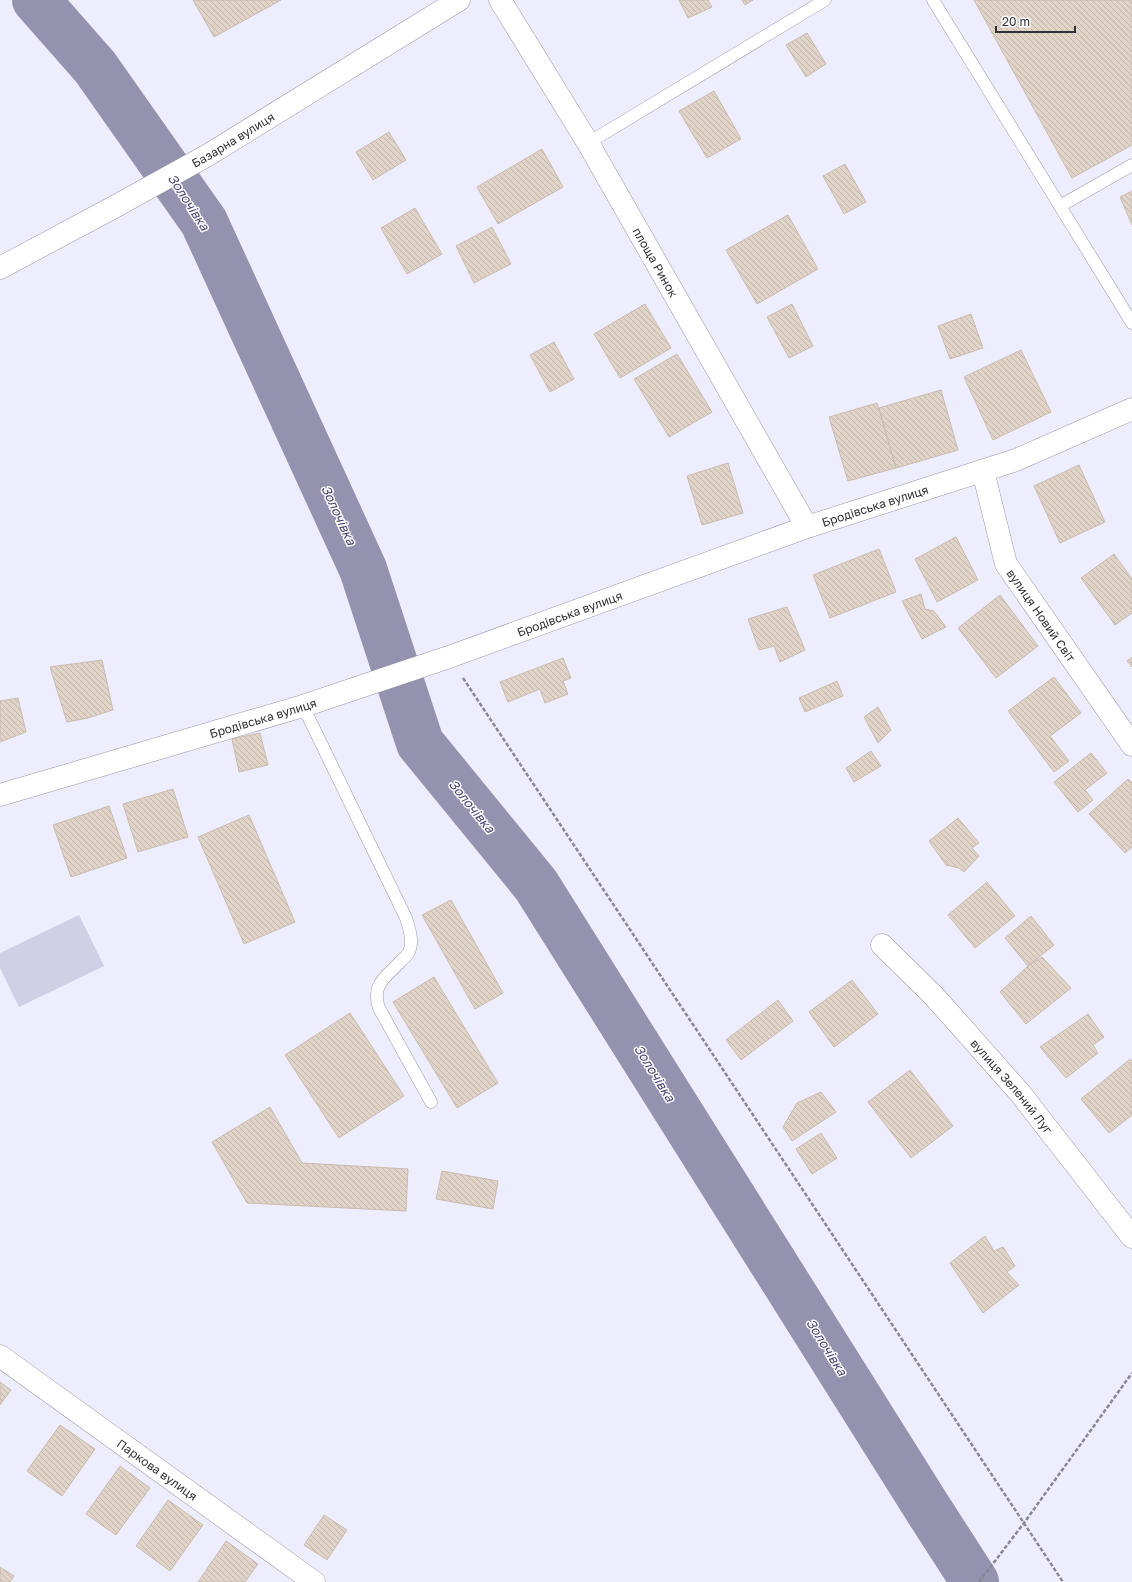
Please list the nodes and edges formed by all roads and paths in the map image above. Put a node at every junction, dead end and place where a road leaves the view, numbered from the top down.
1 (459, 0) edge
2 (500, 0) edge
3 (825, 0) edge
4 (937, 1) edge
5 (588, 143) junction
6 (1132, 165) edge
7 (1060, 206) junction
8 (0, 268) edge
9 (1132, 323) edge
10 (1132, 409) edge
11 (983, 471) junction
12 (807, 527) junction
13 (450, 657) junction
14 (303, 706) junction
15 (1132, 745) edge
16 (0, 795) edge
17 (882, 945) dead end
18 (432, 1102) dead end
19 (1132, 1237) edge
20 (0, 1356) edge
21 (1132, 1374) edge
22 (1024, 1523) junction
23 (314, 1582) edge
24 (979, 1582) edge
25 (1063, 1582) edge

1 - 8 street, Базарна вулиця
2 - 5 street, площа Ринок
3 - 5 lane
4 - 7 lane
5 - 12 street, площа Ринок
6 - 7 lane
7 - 9 lane
10 - 11 street, Бродівська вулиця
11 - 12 street, Бродівська вулиця
11 - 15 street, вулиця Новий Світ
12 - 13 street, Бродівська вулиця
13 - 14 street, Бродівська вулиця
13 - 22 path
14 - 16 street, Бродівська вулиця
14 - 18 lane
17 - 19 street, вулиця Зелений Луг
20 - 23 street, Паркова вулиця
21 - 22 path
22 - 24 path
22 - 25 path

